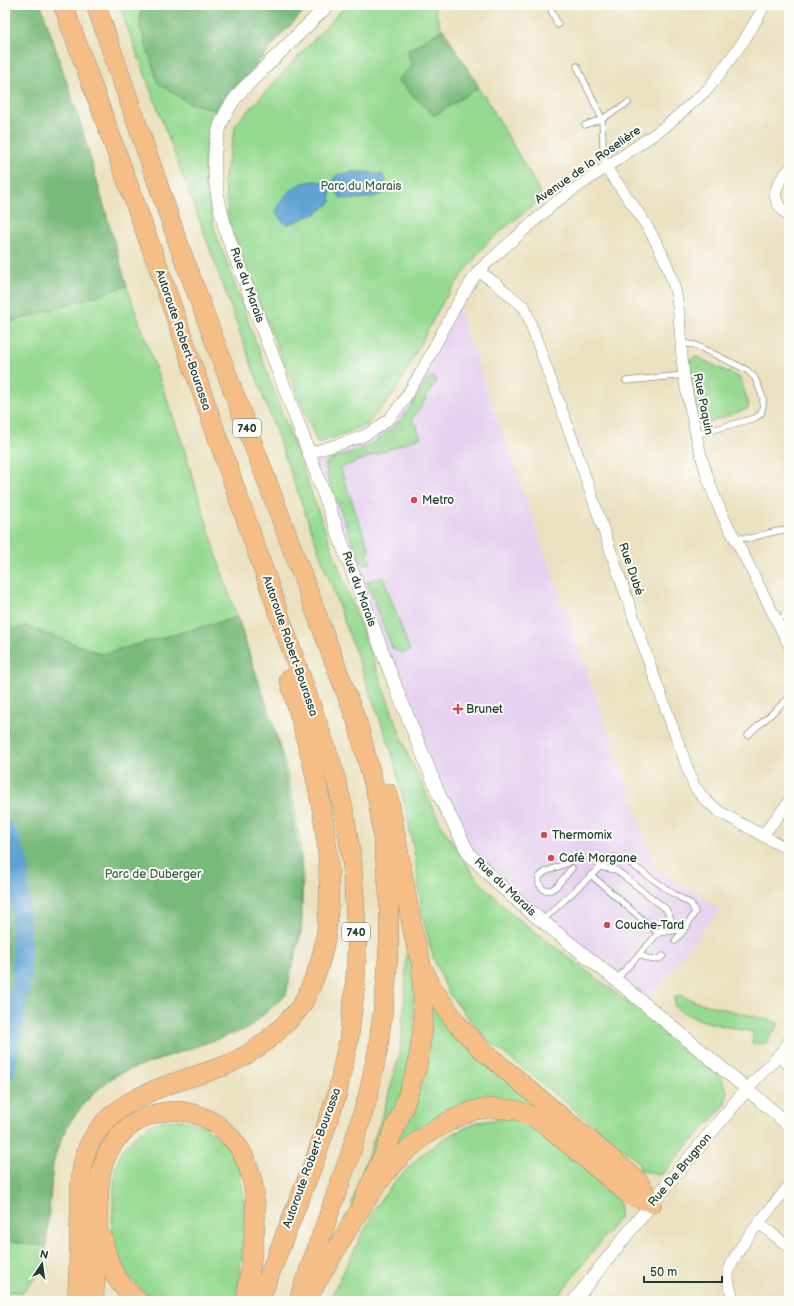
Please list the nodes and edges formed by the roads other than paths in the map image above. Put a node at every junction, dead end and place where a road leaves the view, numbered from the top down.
1 (62, 5) edge
2 (96, 5) edge
3 (328, 5) edge
4 (549, 5) edge
5 (766, 5) edge
6 (558, 25) dead end
7 (577, 66) dead end
8 (628, 103) dead end
9 (602, 119) junction
10 (585, 125) dead end
11 (606, 168) junction
12 (789, 170) edge
13 (789, 216) edge
14 (478, 271) junction
15 (681, 343) junction
16 (684, 375) junction
17 (626, 381) dead end
18 (695, 435) junction
19 (309, 453) junction
20 (789, 530) edge
21 (736, 538) junction
22 (261, 561) junction
23 (789, 610) edge
24 (778, 622) junction
25 (789, 645) edge
26 (789, 698) edge
27 (358, 725) junction
28 (748, 734) dead end
29 (789, 802) edge
30 (763, 835) junction
31 (789, 850) edge
32 (567, 863) dead end
33 (600, 867) junction
34 (572, 868) dead end
35 (591, 875) junction
36 (542, 921) junction
37 (687, 926) junction
38 (658, 933) junction
39 (675, 941) dead end
40 (640, 954) junction
41 (663, 956) dead end
42 (420, 963) junction
43 (616, 980) junction
44 (789, 1042) edge
45 (778, 1056) junction
46 (789, 1065) edge
47 (747, 1089) junction
48 (789, 1125) edge
49 (789, 1186) edge
50 (652, 1203) junction
51 (98, 1205) junction
52 (360, 1209) junction
53 (759, 1223) junction
54 (789, 1247) edge
55 (77, 1301) edge
56 (94, 1301) edge
57 (138, 1301) edge
58 (247, 1301) edge
59 (259, 1301) edge
60 (298, 1301) edge
61 (306, 1301) edge
62 (574, 1301) edge
63 (734, 1301) edge

1 - 22 highway, Autoroute Robert-Bourassa / 740
2 - 27 highway, 740
3 - 19 street, Rue du Marais
4 - 6 lane
5 - 11 street, Avenue de la Roselière
7 - 9 lane
8 - 9 lane
9 - 10 lane
9 - 11 lane
11 - 14 street, Avenue de la Roselière
11 - 15 street, Rue Paquin
12 - 13 street
14 - 19 street, Avenue de la Roselière
14 - 30 street, Rue Dubé
15 - 16 street, Rue Paquin
15 - 18 lane
16 - 17 lane
16 - 18 street, Rue Paquin
18 - 21 street, Rue Paquin
19 - 36 street, Rue du Marais
20 - 21 lane
21 - 24 street, Rue Paquin
22 - 55 highway
22 - 59 highway, Autoroute Robert-Bourassa / 740
23 - 24 lane
24 - 25 street, Rue Paquin
26 - 28 lane
27 - 42 highway
27 - 60 highway, 740
29 - 30 street
30 - 31 street, Rue Dubé
32 - 34 lane
33 - 35 lane
33 - 37 lane
33 - 38 lane
35 - 36 lane
35 - 38 lane
36 - 43 street, Rue du Marais
37 - 38 lane
37 - 39 lane
38 - 40 lane
40 - 41 lane
40 - 43 lane
42 - 50 highway
42 - 52 highway
43 - 47 street, Rue du Marais
44 - 45 street, Rue De Brugnon
45 - 46 street
45 - 47 street, Rue De Brugnon
47 - 48 street, Rue du Marais
47 - 50 street, Rue De Brugnon
49 - 53 street
50 - 52 highway
50 - 62 street, Rue De Brugnon
51 - 56 highway
51 - 57 highway
51 - 58 highway
52 - 61 highway
53 - 54 street
53 - 63 street

